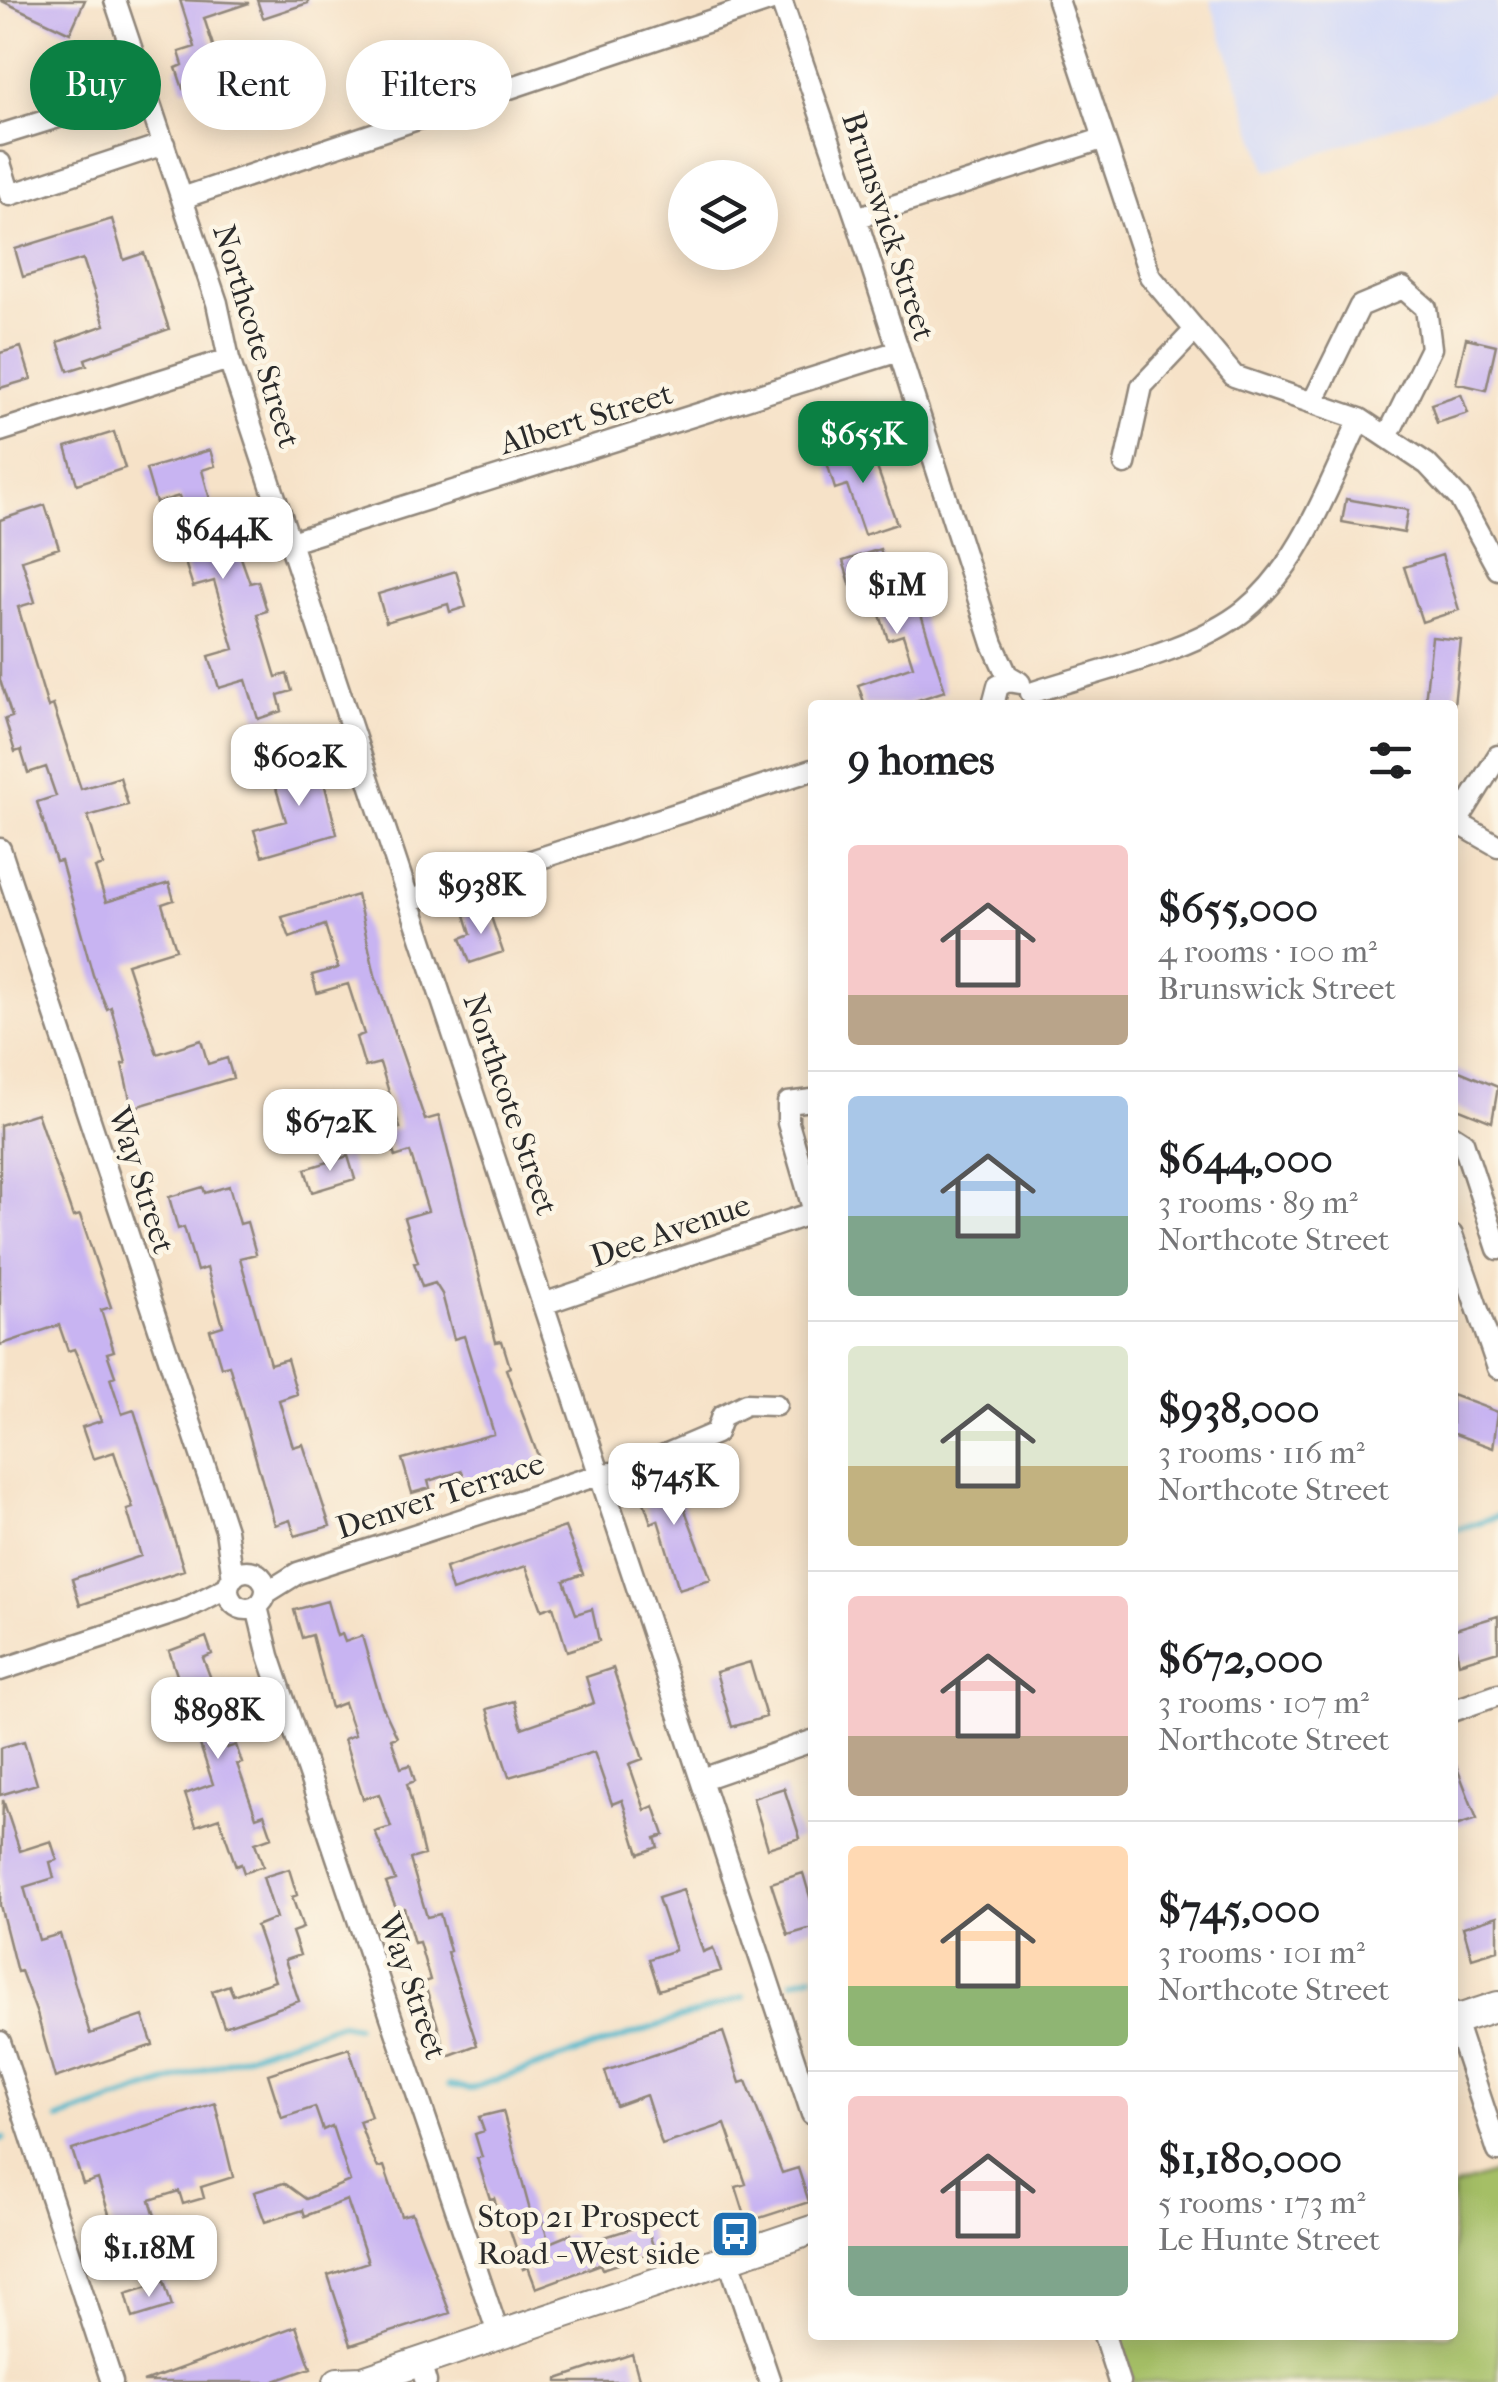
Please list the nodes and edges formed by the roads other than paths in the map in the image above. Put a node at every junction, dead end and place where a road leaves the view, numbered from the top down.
1 (116, 0) edge
2 (772, 0) edge
3 (781, 0) edge
4 (1058, 0) edge
5 (129, 40) edge
6 (30, 126) edge
7 (159, 130) edge
8 (0, 135) edge
9 (1102, 139) junction
10 (164, 144) junction
11 (0, 163) edge
12 (182, 198) junction
13 (856, 218) junction
14 (1195, 330) junction
15 (899, 351) junction
16 (229, 359) junction
17 (1314, 400) junction
18 (1360, 419) junction
19 (0, 431) edge
20 (1388, 434) junction
21 (1125, 464) dead end
22 (291, 542) junction
23 (1498, 569) edge
24 (1006, 696) edge
25 (1498, 756) edge
26 (808, 771) edge
27 (1458, 821) edge
28 (1458, 827) edge
29 (1498, 846) edge
30 (0, 849) edge
31 (411, 900) junction
32 (808, 1100) edge
33 (1458, 1139) edge
34 (808, 1191) edge
35 (808, 1215) edge
36 (1498, 1249) edge
37 (1458, 1264) edge
38 (1458, 1267) edge
39 (546, 1303) junction
40 (1498, 1368) edge
41 (776, 1405) dead end
42 (601, 1474) junction
43 (247, 1591) junction
44 (0, 1670) edge
45 (1498, 1696) edge
46 (1458, 1708) edge
47 (808, 1743) edge
48 (702, 1778) junction
49 (1498, 2006) edge
50 (1458, 2017) edge
51 (1458, 2033) edge
52 (0, 2042) edge
53 (808, 2102) edge
54 (1498, 2151) edge
55 (808, 2231) edge
56 (729, 2260) junction
57 (499, 2336) junction
58 (1106, 2340) edge
59 (423, 2372) edge
60 (362, 2381) edge
61 (112, 2382) edge
62 (338, 2382) edge
63 (770, 2382) edge
64 (1119, 2382) edge

1 - 5 street, Northcote Street
2 - 12 street
3 - 13 street, Brunswick Street
4 - 9 street
6 - 8 street
7 - 10 street, Northcote Street
9 - 13 street
9 - 14 street
10 - 11 street
10 - 12 street, Northcote Street
12 - 16 street, Northcote Street
13 - 15 street, Brunswick Street
14 - 17 street
14 - 21 street
15 - 22 street, Albert Street
15 - 24 street, Brunswick Street
16 - 19 street
16 - 22 street, Northcote Street
17 - 18 street
17 - 20 street
18 - 20 street
18 - 24 street
20 - 23 street
22 - 31 street, Northcote Street
25 - 27 street
26 - 31 street
28 - 29 street
30 - 43 street, Way Street
31 - 39 street, Northcote Street
32 - 34 street
33 - 36 street
35 - 39 street, Dee Avenue
36 - 37 street
38 - 40 street
39 - 42 street, Northcote Street
41 - 42 street, Denver Terrace
42 - 43 street, Denver Terrace
42 - 48 street, Northcote Street
43 - 44 street, Denver Terrace
43 - 57 street, Way Street
45 - 46 street
47 - 48 street
48 - 53 street, Northcote Street
49 - 50 main road
51 - 54 street
52 - 61 street
55 - 56 main road
56 - 57 main road
56 - 63 street
57 - 59 main road
58 - 64 street
59 - 60 main road
60 - 62 main road

